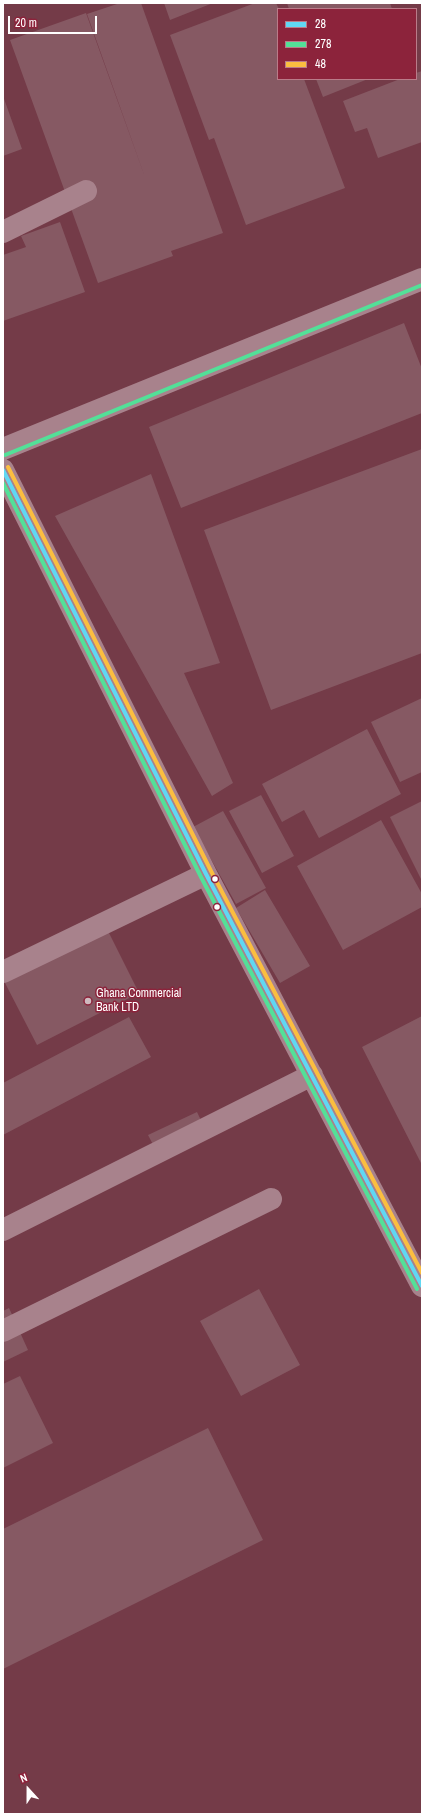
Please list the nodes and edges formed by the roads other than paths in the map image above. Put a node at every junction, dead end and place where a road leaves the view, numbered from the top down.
1 (86, 191) dead end
2 (3, 232) edge
3 (422, 279) edge
4 (3, 449) edge
5 (4, 476) edge
6 (206, 874) junction
7 (3, 972) edge
8 (312, 1076) junction
9 (271, 1199) dead end
10 (3, 1230) edge
11 (422, 1286) edge
12 (3, 1330) edge

1 - 2 street
3 - 4 street
5 - 6 street
6 - 7 street
6 - 8 street
8 - 10 street
8 - 11 street
9 - 12 street

